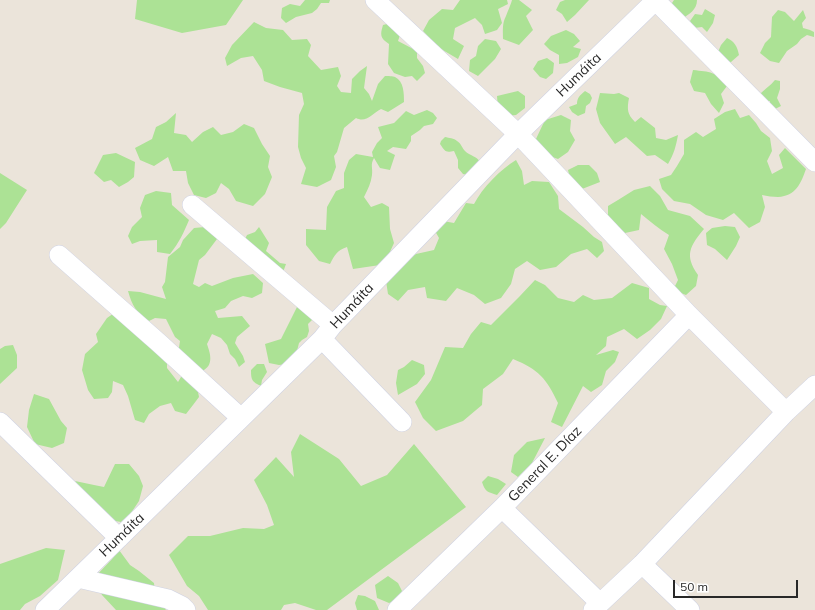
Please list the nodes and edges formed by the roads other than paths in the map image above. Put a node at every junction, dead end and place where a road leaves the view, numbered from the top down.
1 (375, 0) edge
2 (656, 0) edge
3 (518, 134) junction
4 (815, 162) edge
5 (192, 205) dead end
6 (59, 255) dead end
7 (689, 315) junction
8 (328, 332) junction
9 (815, 385) edge
10 (786, 412) junction
11 (241, 418) junction
12 (0, 422) edge
13 (402, 422) dead end
14 (502, 508) junction
15 (119, 538) junction
16 (642, 564) junction
17 (78, 578) junction
18 (597, 607) edge
19 (45, 610) edge
20 (186, 610) edge
21 (397, 610) edge
22 (690, 610) edge

1 - 3 street
2 - 3 street, Humáita
2 - 4 street
3 - 7 street
3 - 8 street, Humáita
5 - 8 street
6 - 11 street
7 - 10 street
7 - 14 street, General E. Díaz
8 - 11 street, Humáita
8 - 13 street
9 - 10 street
10 - 16 street
11 - 15 street, Humáita
12 - 15 street
14 - 18 street
14 - 21 street, General E. Díaz
15 - 17 street, Humáita
16 - 18 street
16 - 22 street
17 - 19 street, Humáita
17 - 20 street

